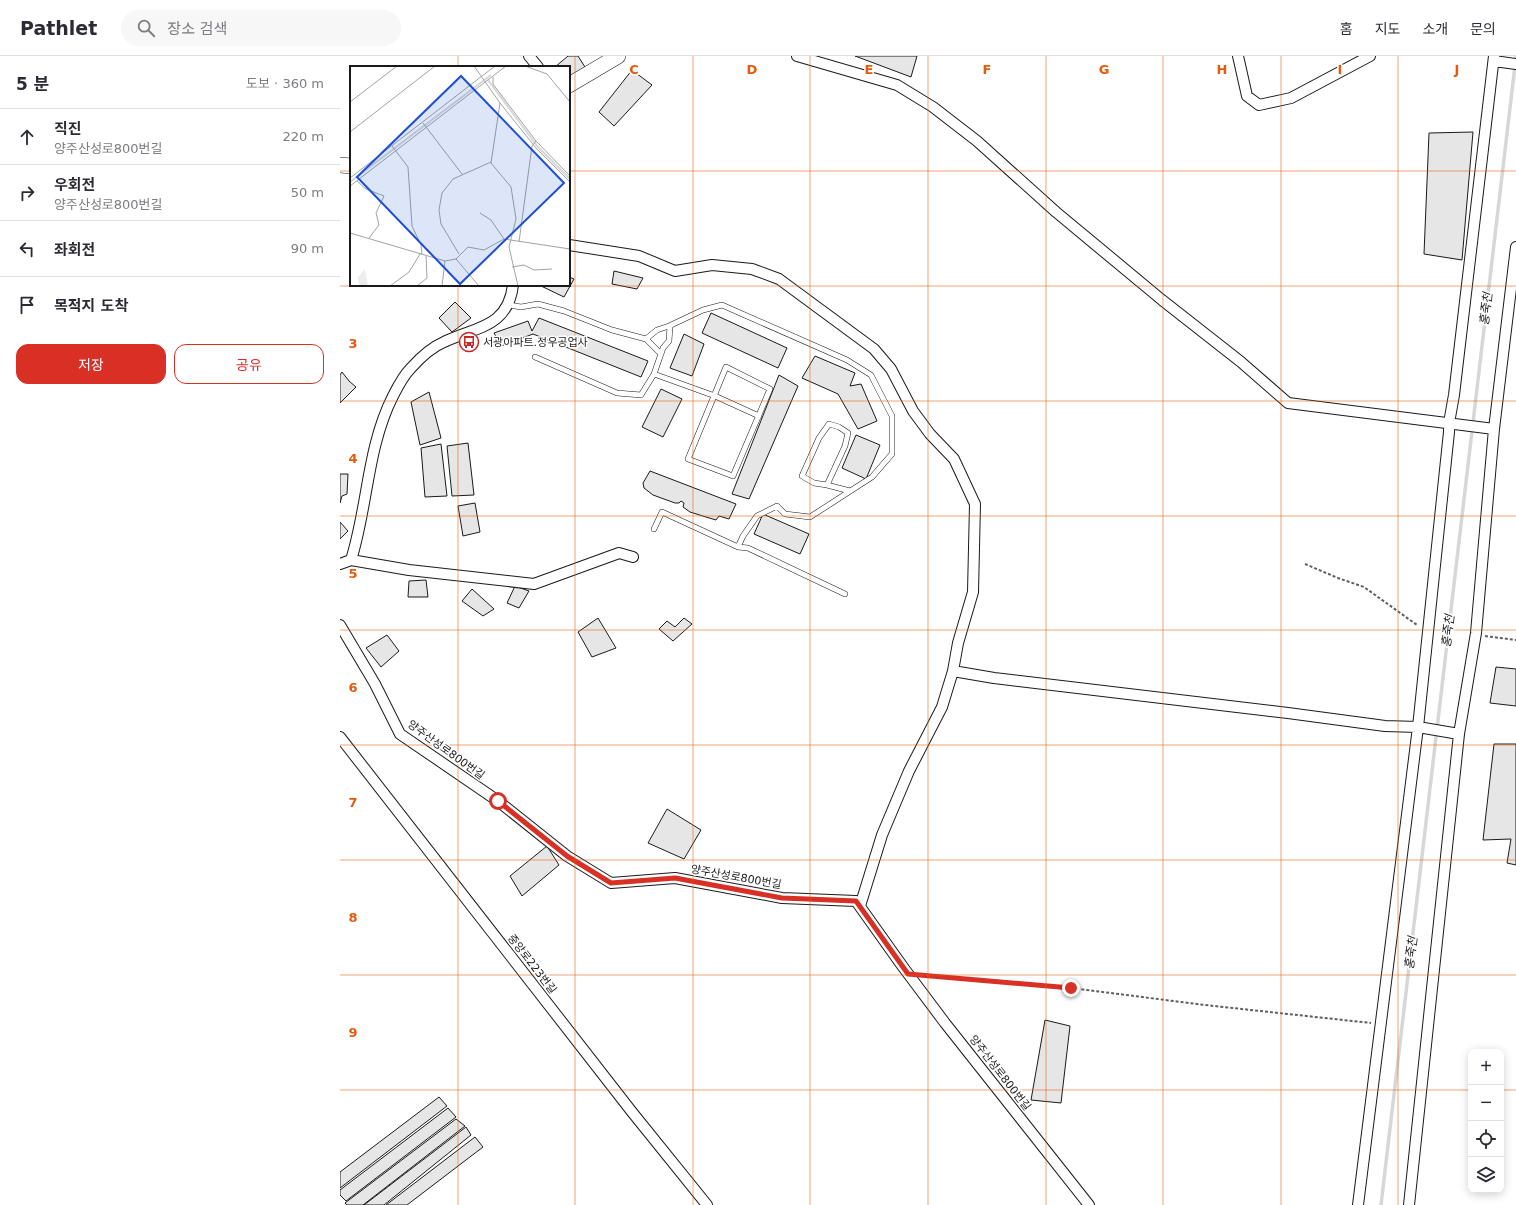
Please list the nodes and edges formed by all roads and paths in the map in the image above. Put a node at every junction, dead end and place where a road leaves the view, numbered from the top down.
1 (529, 56) edge
2 (618, 56) edge
3 (797, 56) edge
4 (1238, 56) edge
5 (1370, 56) edge
6 (1494, 58) edge
7 (1516, 64) edge
8 (537, 66) edge
9 (570, 84) edge
10 (340, 165) edge
11 (350, 166) edge
12 (570, 245) edge
13 (1516, 247) edge
14 (514, 286) edge
15 (509, 305) junction
16 (670, 326) junction
17 (646, 339) junction
18 (661, 354) junction
19 (535, 357) dead end
20 (654, 374) junction
21 (715, 396) junction
22 (759, 416) junction
23 (1449, 423) junction
24 (1494, 428) junction
25 (827, 485) junction
26 (850, 491) junction
27 (654, 529) dead end
28 (738, 547) junction
29 (633, 558) dead end
30 (351, 560) junction
31 (340, 564) edge
32 (1305, 564) dead end
33 (845, 594) dead end
34 (340, 625) edge
35 (1428, 633) junction
36 (1476, 633) junction
37 (1516, 640) edge
38 (953, 671) junction
39 (1418, 727) junction
40 (1459, 734) junction
41 (340, 737) edge
42 (860, 906) junction
43 (908, 974) junction
44 (1380, 1024) junction
45 (707, 1205) edge
46 (1089, 1205) edge
47 (1358, 1205) edge
48 (1409, 1205) edge

1 - 8 street
2 - 9 street
3 - 23 street
4 - 5 street
6 - 7 street
6 - 23 street
10 - 11 street
12 - 38 street
13 - 24 street
14 - 15 street
15 - 17 lane
15 - 30 street
16 - 17 lane
16 - 18 lane
16 - 26 lane
17 - 18 lane
18 - 20 lane
19 - 20 lane
20 - 21 lane
21 - 22 lane
21 - 22 lane
21 - 22 lane
23 - 24 street
23 - 35 street
24 - 36 street
25 - 25 lane
25 - 26 lane
26 - 28 lane
27 - 28 lane
28 - 33 lane
29 - 30 street
30 - 31 street
32 - 35 path
34 - 42 street, 양주산성로800번길
35 - 39 street
36 - 37 path
36 - 40 street
38 - 39 street
38 - 42 street
39 - 40 street
39 - 44 street
40 - 48 street
41 - 45 street, 중앙로223번길
42 - 43 street, 양주산성로800번길
43 - 44 path
43 - 46 street, 양주산성로800번길
44 - 47 street

